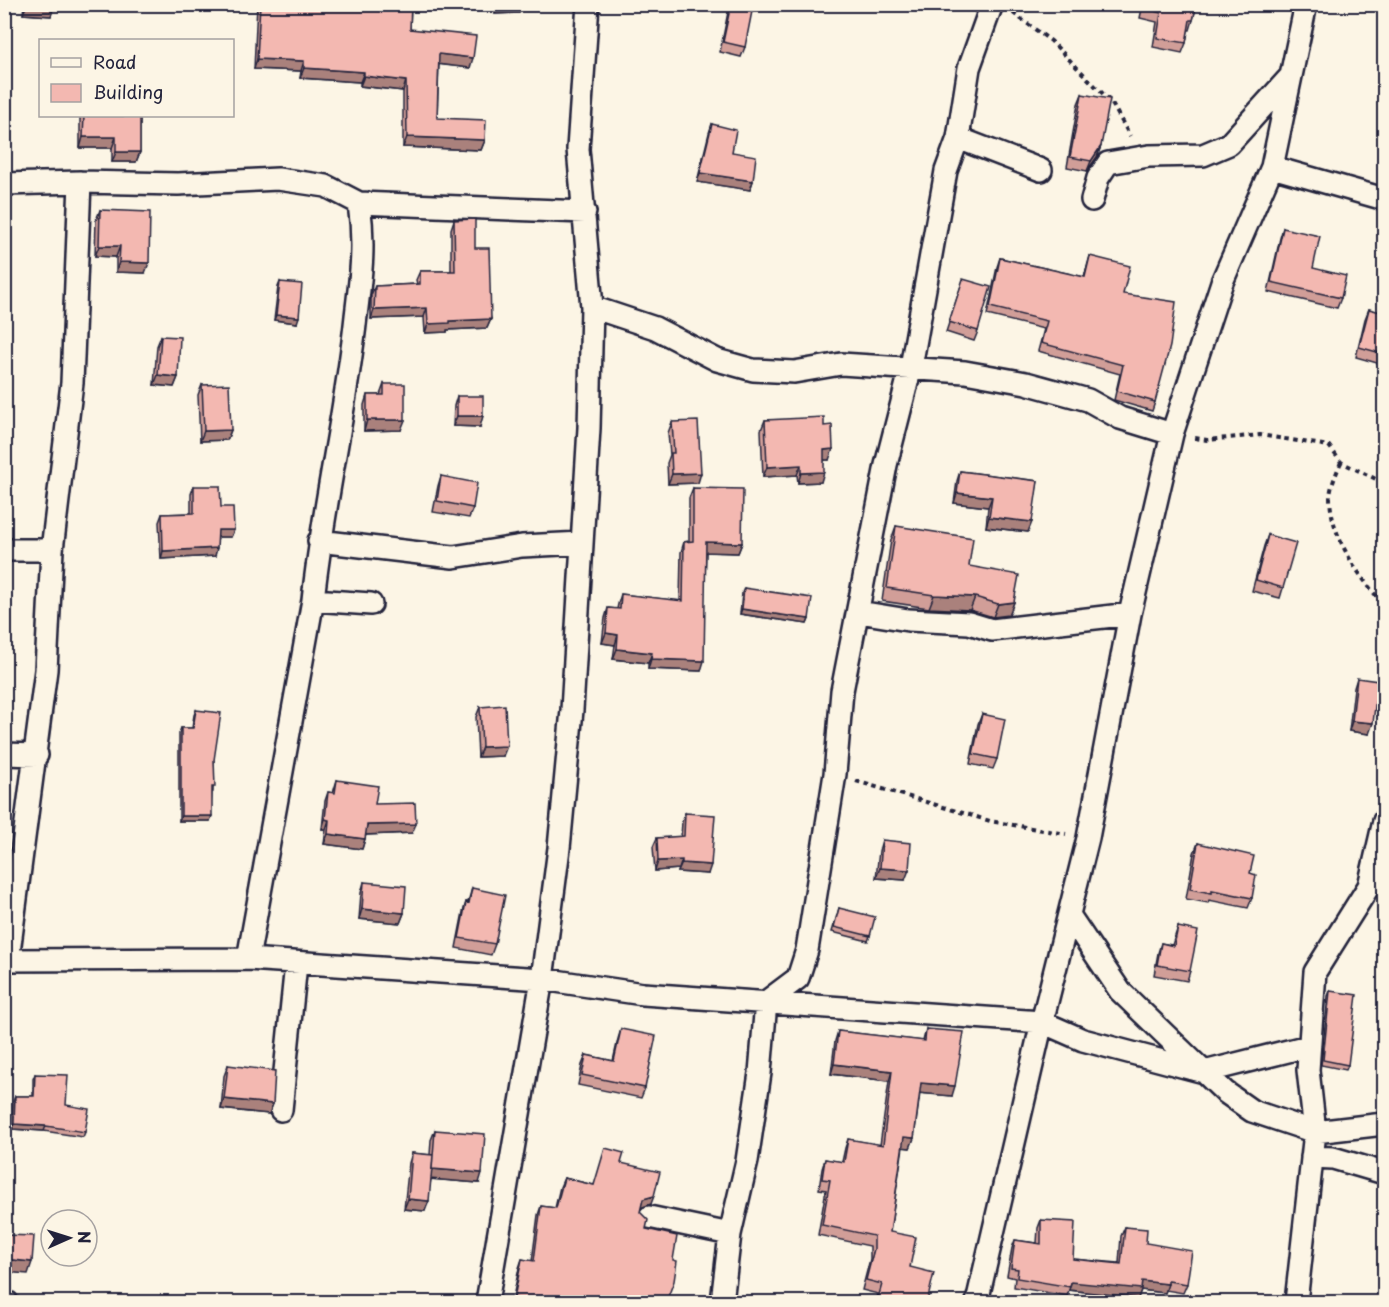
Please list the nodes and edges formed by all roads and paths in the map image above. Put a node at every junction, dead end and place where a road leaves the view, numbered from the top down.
1 (588, 4) edge
2 (992, 4) edge
3 (1306, 4) edge
4 (1012, 13) dead end
5 (1289, 78) junction
6 (958, 138) junction
7 (1137, 158) junction
8 (1272, 167) junction
9 (1041, 170) dead end
10 (80, 182) junction
11 (4, 184) edge
12 (1384, 199) edge
13 (1092, 200) dead end
14 (359, 203) junction
15 (585, 212) junction
16 (592, 307) junction
17 (911, 367) junction
18 (1172, 434) junction
19 (1341, 462) junction
20 (1384, 483) edge
21 (319, 541) junction
22 (582, 543) junction
23 (4, 550) edge
24 (52, 550) junction
25 (313, 600) junction
26 (371, 604) dead end
27 (1384, 605) edge
28 (860, 612) junction
29 (1130, 614) junction
30 (4, 754) edge
31 (37, 755) junction
32 (835, 774) junction
33 (1384, 821) edge
34 (1088, 838) junction
35 (1069, 915) junction
36 (248, 959) junction
37 (6, 960) edge
38 (296, 964) junction
39 (542, 979) junction
40 (766, 1002) junction
41 (1042, 1022) junction
42 (1308, 1046) junction
43 (1204, 1072) junction
44 (281, 1110) dead end
45 (1384, 1124) edge
46 (1315, 1132) junction
47 (1312, 1157) junction
48 (1384, 1173) edge
49 (649, 1217) edge
50 (730, 1234) junction
51 (487, 1302) edge
52 (722, 1302) edge
53 (977, 1302) edge
54 (1296, 1302) edge

1 - 15 street
2 - 6 street
3 - 5 street
4 - 7 path
5 - 7 street
5 - 8 street
6 - 9 street
6 - 17 street
7 - 13 street
8 - 12 street
8 - 18 street
10 - 11 street
10 - 14 street
10 - 24 street
14 - 15 street
14 - 21 street
15 - 16 street
16 - 17 street
16 - 22 street
17 - 18 street
17 - 28 street
18 - 19 path
18 - 29 street
19 - 20 path
19 - 27 path
21 - 22 street
21 - 25 street
22 - 39 street
23 - 24 street
24 - 31 street
25 - 26 street
25 - 36 street
28 - 29 street
28 - 32 street
29 - 34 street
30 - 31 street
31 - 37 street
32 - 34 path
32 - 40 street
33 - 42 street
34 - 35 street
35 - 41 street
35 - 43 street
36 - 37 street
36 - 38 street
38 - 39 street
38 - 44 street
39 - 40 street
39 - 51 street
40 - 41 street
40 - 50 street
41 - 43 street
41 - 53 street
42 - 43 street
42 - 46 street
43 - 46 street
45 - 46 street
46 - 47 street
47 - 48 street
47 - 54 street
49 - 50 street
50 - 52 street

